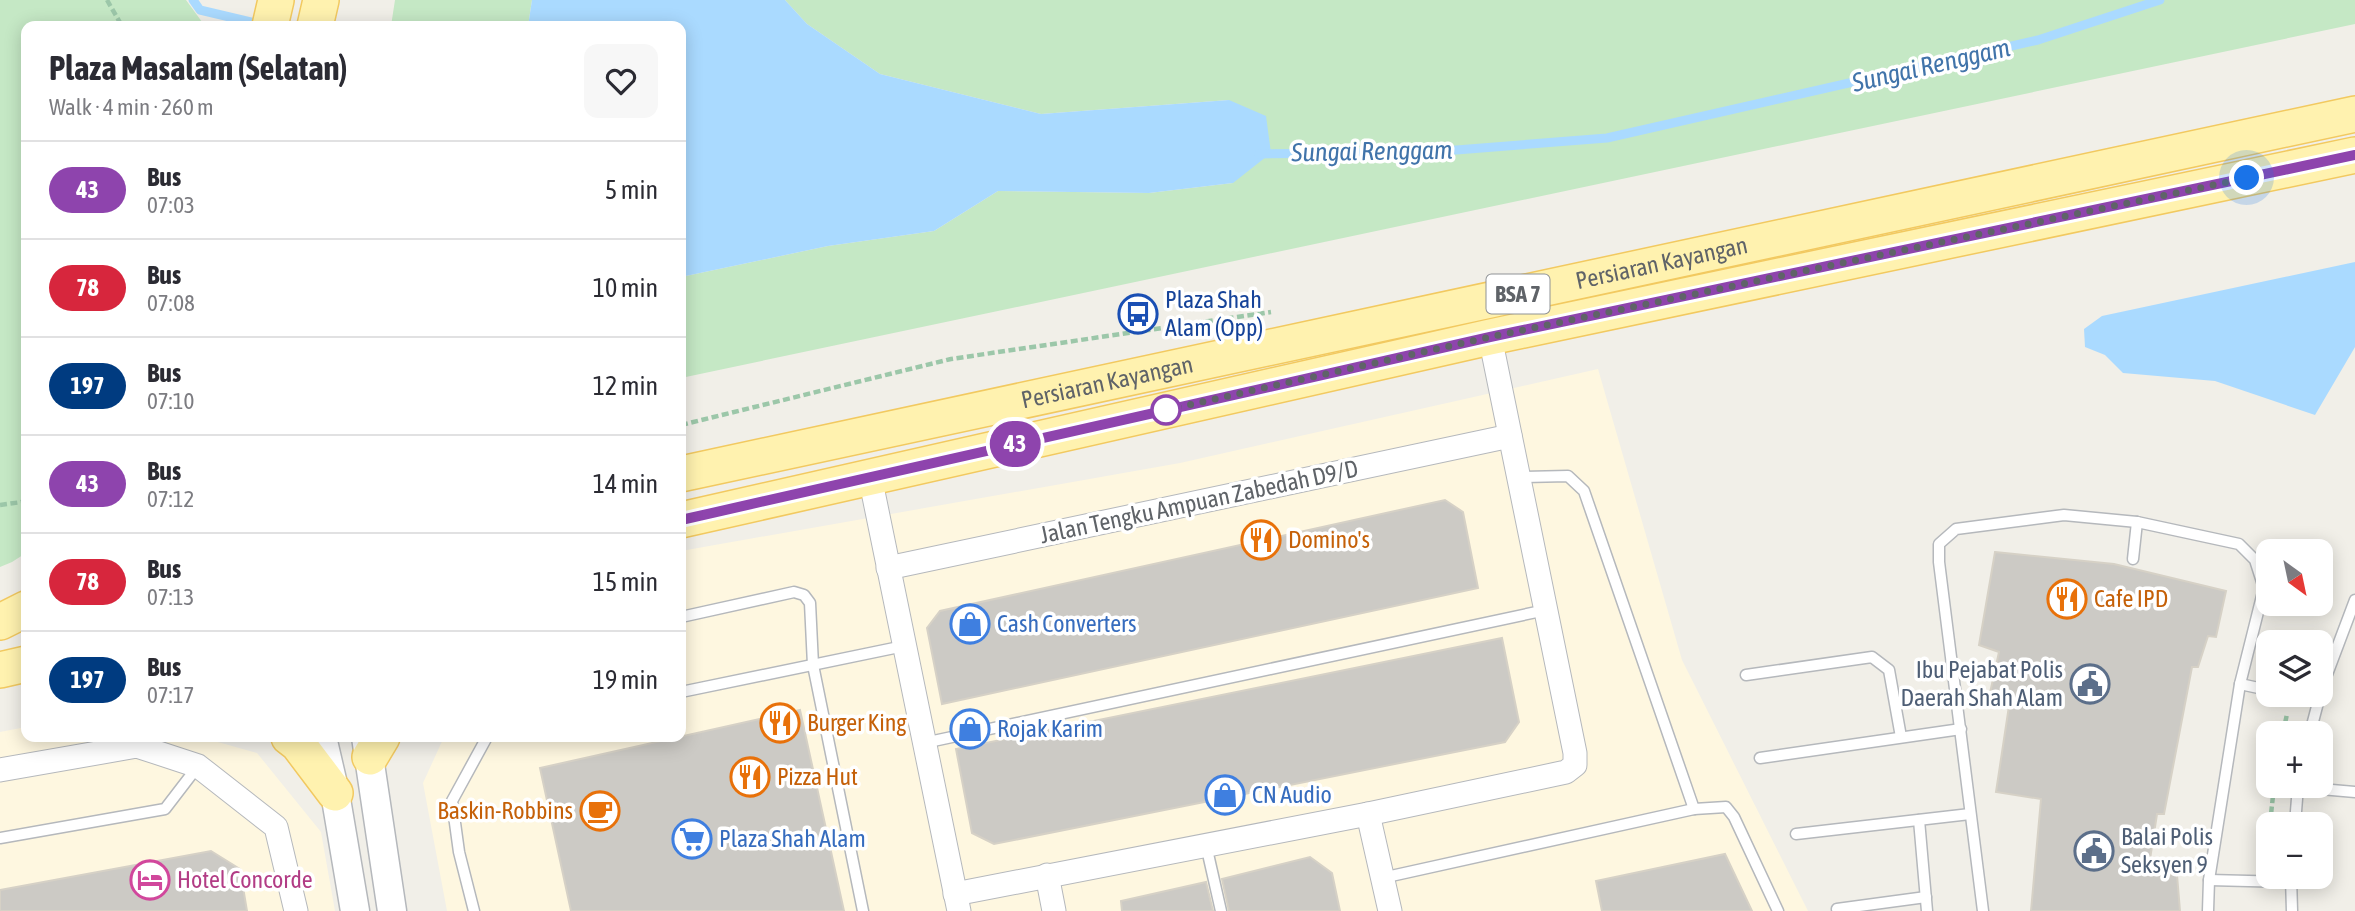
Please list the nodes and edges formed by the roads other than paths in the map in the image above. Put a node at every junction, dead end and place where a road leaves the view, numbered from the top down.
1 (276, 0) edge
2 (321, 0) edge
3 (271, 21) edge
4 (316, 21) edge
5 (2355, 114) edge
6 (2355, 155) edge
7 (1490, 337) junction
8 (1510, 436) junction
9 (686, 473) edge
10 (870, 477) junction
11 (1518, 477) junction
12 (686, 519) edge
13 (2137, 522) junction
14 (2133, 559) dead end
15 (888, 568) junction
16 (2355, 600) edge
17 (1546, 610) junction
18 (21, 612) edge
19 (686, 616) edge
20 (21, 619) edge
21 (0, 623) edge
22 (904, 646) junction
23 (2333, 659) edge
24 (21, 665) edge
25 (813, 665) junction
26 (0, 670) edge
27 (1746, 675) dead end
28 (2241, 684) junction
29 (2256, 687) edge
30 (686, 691) edge
31 (1961, 729) junction
32 (1901, 737) junction
33 (295, 742) edge
34 (323, 742) edge
35 (484, 742) edge
36 (924, 743) junction
37 (372, 744) edge
38 (1760, 758) dead end
39 (198, 766) junction
40 (0, 770) edge
41 (2333, 790) edge
42 (2355, 792) edge
43 (335, 793) junction
44 (1694, 809) junction
45 (1368, 814) junction
46 (1970, 814) junction
47 (1919, 820) junction
48 (1796, 834) dead end
49 (0, 838) edge
50 (1206, 845) junction
51 (1047, 875) junction
52 (1382, 878) junction
53 (2209, 880) junction
54 (2256, 880) edge
55 (2291, 889) edge
56 (1926, 897) junction
57 (957, 903) edge
58 (1837, 909) dead end
59 (296, 911) edge
60 (355, 911) edge
61 (391, 911) edge
62 (474, 911) edge
63 (863, 911) edge
64 (1054, 911) edge
65 (1221, 911) edge
66 (1390, 911) edge
67 (1778, 911) edge
68 (1927, 911) edge
69 (1983, 911) edge
70 (2208, 911) edge
71 (2292, 911) edge

1 - 3 main road
2 - 4 main road
5 - 9 main road, Persiaran Kayangan / BSA 7
6 - 7 main road, Persiaran Kayangan / BSA 7
7 - 8 street
7 - 10 main road, Persiaran Kayangan / BSA 7
8 - 11 street
8 - 15 street, Jalan Tengku Ampuan Zabedah D9/D
10 - 12 main road, Persiaran Kayangan / BSA 7
10 - 15 street
11 - 17 street
11 - 44 lane
13 - 14 lane
13 - 28 lane
13 - 31 lane
15 - 22 street
16 - 23 lane
17 - 36 lane
17 - 45 street
18 - 21 main road
19 - 25 lane
20 - 21 main road
22 - 25 lane
22 - 36 street
24 - 26 main road
25 - 30 lane
25 - 63 lane
27 - 32 lane
28 - 29 lane
28 - 53 lane
31 - 32 lane
31 - 46 lane
32 - 38 lane
33 - 43 main road
34 - 43 street
35 - 62 lane
36 - 57 street
37 - 61 street
39 - 40 street
39 - 49 lane
39 - 59 street
41 - 42 lane
43 - 60 street
44 - 52 lane
44 - 67 lane
45 - 50 street
45 - 52 street
46 - 47 lane
46 - 69 lane
47 - 48 lane
47 - 56 lane
50 - 51 street
50 - 65 lane
51 - 57 street
51 - 64 street
52 - 66 street
53 - 54 lane
53 - 70 lane
55 - 71 lane
56 - 58 lane
56 - 68 lane

